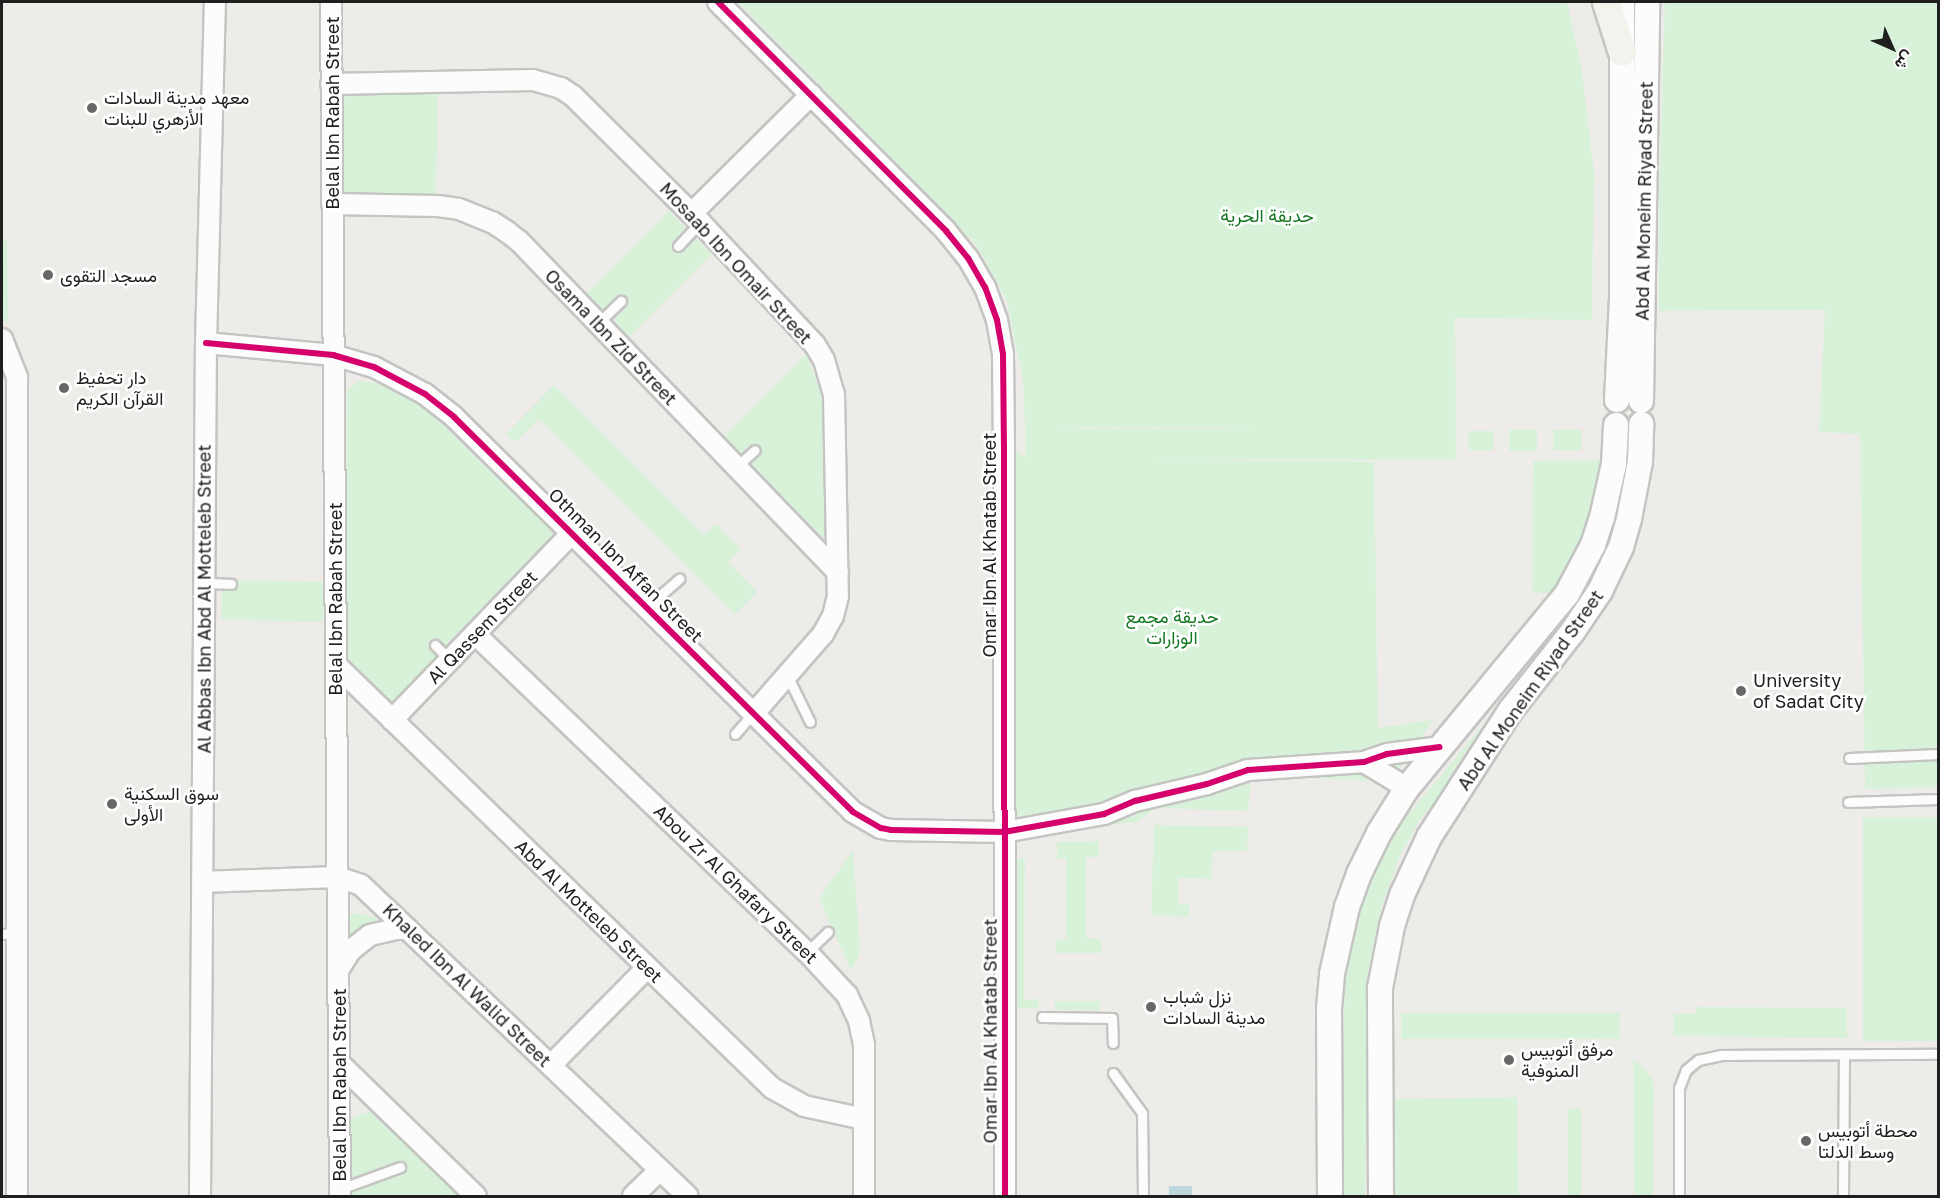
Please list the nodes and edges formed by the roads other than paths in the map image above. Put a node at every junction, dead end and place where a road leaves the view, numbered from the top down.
1 (216, 2) edge
2 (331, 2) edge
3 (718, 2) edge
4 (1606, 2) edge
5 (1622, 2) edge
6 (1647, 2) edge
7 (1622, 52) junction
8 (331, 84) junction
9 (811, 95) junction
10 (332, 204) junction
11 (696, 218) junction
12 (678, 246) dead end
13 (621, 301) dead end
14 (598, 323) junction
15 (2, 339) edge
16 (206, 343) junction
17 (333, 355) junction
18 (1617, 400) dead end
19 (1616, 425) dead end
20 (755, 450) dead end
21 (736, 467) junction
22 (572, 533) junction
23 (838, 573) junction
24 (679, 579) dead end
25 (9, 583) edge
26 (204, 583) junction
27 (231, 584) dead end
28 (647, 607) junction
29 (475, 634) junction
30 (435, 645) dead end
31 (450, 660) junction
32 (336, 665) junction
33 (787, 675) junction
34 (1486, 690) junction
35 (1512, 710) junction
36 (754, 713) junction
37 (392, 720) junction
38 (810, 722) dead end
39 (735, 734) dead end
40 (1440, 747) junction
41 (1938, 754) edge
42 (1849, 758) dead end
43 (1364, 762) junction
44 (1407, 788) junction
45 (1938, 799) edge
46 (1848, 802) dead end
47 (1005, 832) junction
48 (337, 877) junction
49 (202, 882) junction
50 (408, 929) junction
51 (828, 932) dead end
52 (9, 934) edge
53 (807, 952) junction
54 (647, 968) junction
55 (338, 970) junction
56 (9, 1004) edge
57 (1042, 1017) dead end
58 (1113, 1043) dead end
59 (1938, 1054) edge
60 (1844, 1055) junction
61 (339, 1063) junction
62 (551, 1065) junction
63 (1113, 1073) dead end
64 (864, 1119) junction
65 (400, 1167) dead end
66 (660, 1170) junction
67 (340, 1193) edge
68 (16, 1197) edge
69 (200, 1197) edge
70 (476, 1197) edge
71 (633, 1197) edge
72 (688, 1197) edge
73 (864, 1197) edge
74 (1005, 1197) edge
75 (1143, 1197) edge
76 (1330, 1197) edge
77 (1381, 1197) edge
78 (1679, 1197) edge
79 (1843, 1197) edge

1 - 16 street, Al Abbas Ibn Abd Al Motteleb Street
2 - 8 street, Belal Ibn Rabah Street
3 - 9 street, Omar Ibn Al Khatab Street
4 - 7 main road
5 - 7 street, Abd Al Moneim Riyad Street
6 - 35 street, Abd Al Moneim Riyad Street
7 - 18 street, Abd Al Moneim Riyad Street
8 - 10 street, Belal Ibn Rabah Street
8 - 11 street, Mosaab Ibn Omair Street
9 - 11 street
9 - 47 street, Omar Ibn Al Khatab Street
10 - 14 street, Osama Ibn Zid Street
10 - 17 street, Belal Ibn Rabah Street
11 - 12 lane
11 - 23 street, Mosaab Ibn Omair Street
13 - 14 lane
14 - 21 street, Osama Ibn Zid Street
15 - 25 street
16 - 17 street, Othman Ibn Affan Street
16 - 26 street, Al Abbas Ibn Abd Al Motteleb Street
17 - 22 street, Othman Ibn Affan Street
17 - 32 street, Belal Ibn Rabah Street
19 - 34 street, Abd Al Moneim Riyad Street
20 - 21 lane
21 - 23 street, Osama Ibn Zid Street
22 - 28 street, Othman Ibn Affan Street
22 - 29 street, Al Qassem Street
23 - 33 street, Mosaab Ibn Omair Street
24 - 28 lane
25 - 52 street
26 - 27 lane
26 - 49 street, Al Abbas Ibn Abd Al Motteleb Street
28 - 36 street, Othman Ibn Affan Street
29 - 31 street, Al Qassem Street
29 - 53 street, Abou Zr Al Ghafary Street
30 - 31 lane
31 - 37 street, Al Qassem Street
32 - 37 street, Abd Al Motteleb Street
32 - 48 street, Belal Ibn Rabah Street
33 - 36 street, Mosaab Ibn Omair Street
33 - 38 lane
34 - 35 street
34 - 40 street, Abd Al Moneim Riyad Street
35 - 77 street, Abd Al Moneim Riyad Street
36 - 39 lane
36 - 47 street, Othman Ibn Affan Street
37 - 54 street, Abd Al Motteleb Street
40 - 43 street, Othman Ibn Affan Street
40 - 44 street, Abd Al Moneim Riyad Street
41 - 42 lane
43 - 44 street
43 - 47 street, Othman Ibn Affan Street
44 - 76 street, Abd Al Moneim Riyad Street
45 - 46 lane
47 - 74 street, Omar Ibn Al Khatab Street
48 - 49 street, Khaled Ibn Al Walid Street
48 - 50 street, Khaled Ibn Al Walid Street
48 - 55 street, Belal Ibn Rabah Street
49 - 69 street, Al Abbas Ibn Abd Al Motteleb Street
50 - 55 street
50 - 62 street, Khaled Ibn Al Walid Street
51 - 53 lane
52 - 56 street
53 - 64 street, Abou Zr Al Ghafary Street
54 - 62 street
54 - 64 street, Abd Al Motteleb Street
55 - 61 street, Belal Ibn Rabah Street
56 - 68 street
57 - 58 lane
59 - 60 lane
60 - 78 lane
60 - 79 lane
61 - 67 street, Belal Ibn Rabah Street
61 - 70 street
62 - 66 street, Khaled Ibn Al Walid Street
63 - 75 lane
64 - 73 street, Abou Zr Al Ghafary Street
65 - 67 lane
66 - 71 street
66 - 72 street, Khaled Ibn Al Walid Street

